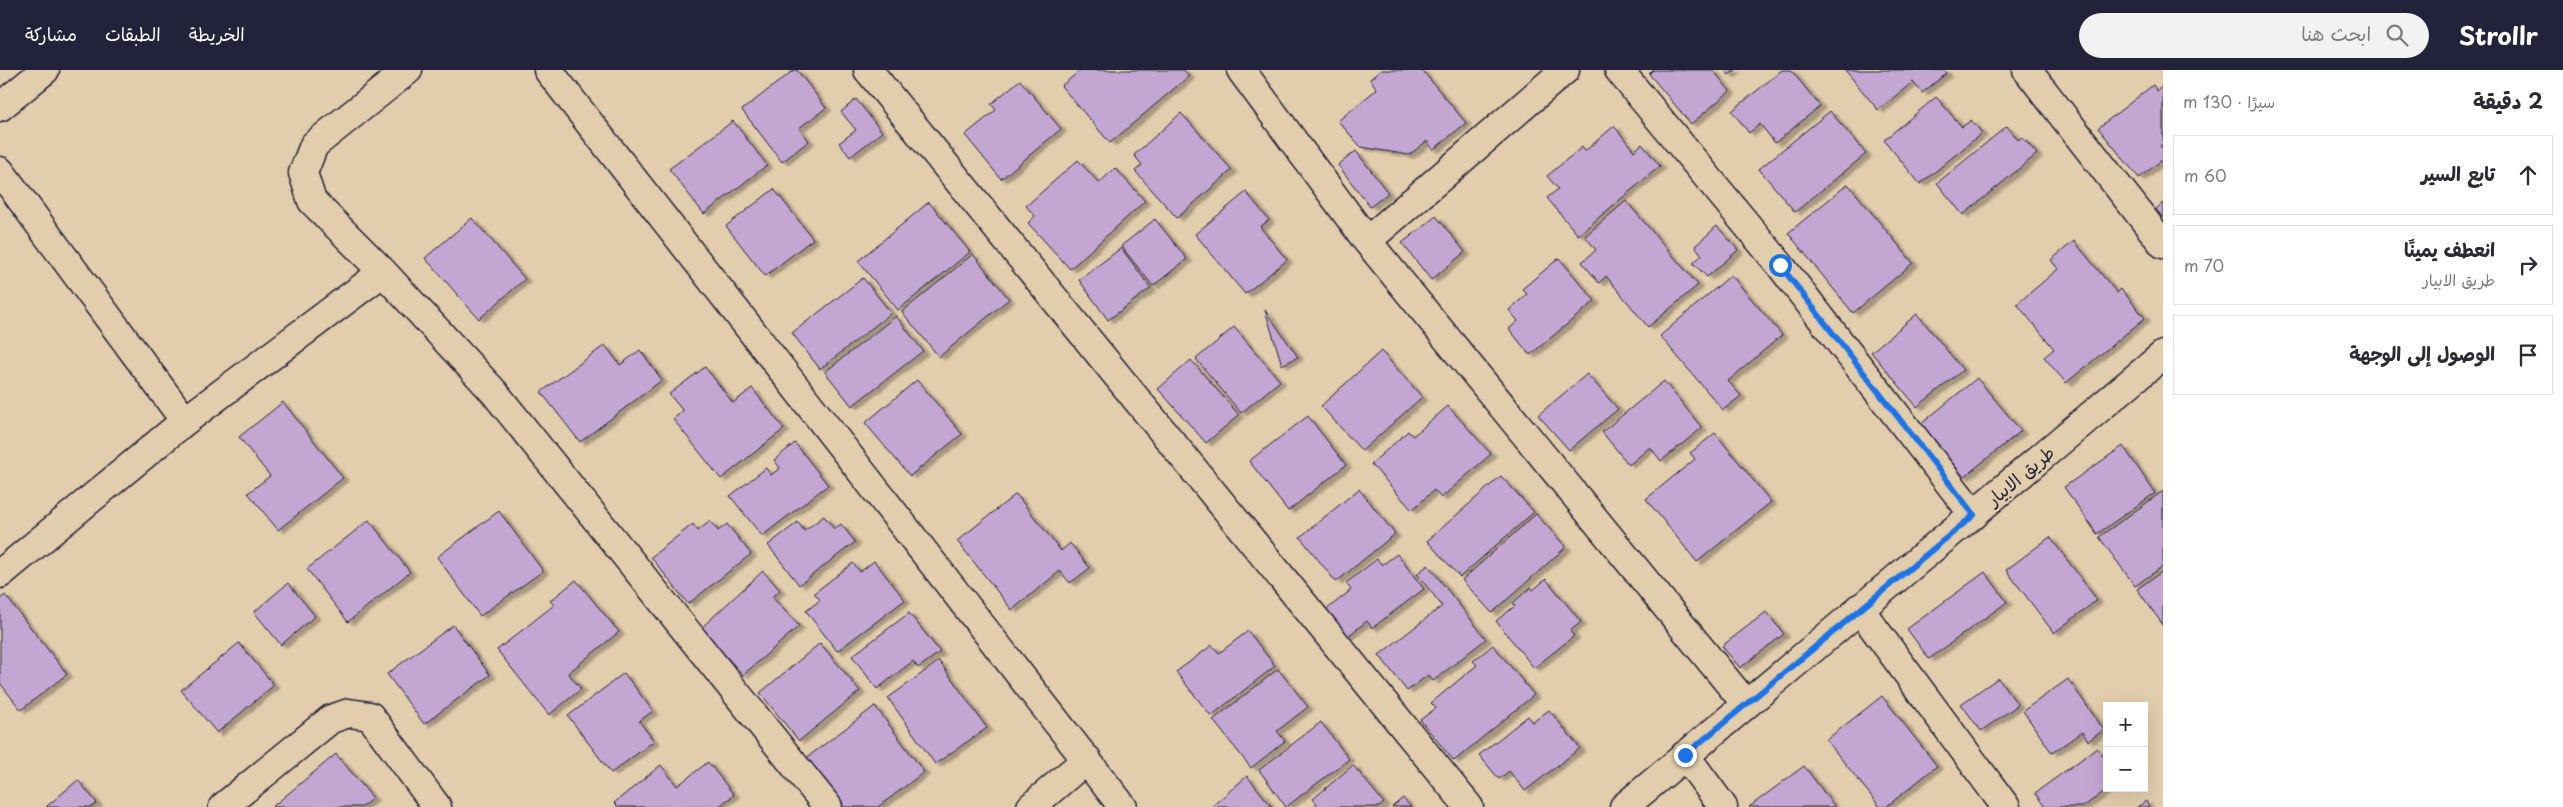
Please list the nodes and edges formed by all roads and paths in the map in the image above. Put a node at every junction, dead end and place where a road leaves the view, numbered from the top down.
1 (45, 70) edge
2 (408, 70) edge
3 (548, 70) edge
4 (868, 70) edge
5 (1240, 70) edge
6 (1565, 70) edge
7 (1619, 70) edge
8 (2027, 70) edge
9 (0, 107) edge
10 (0, 171) edge
11 (1367, 240) junction
12 (2163, 244) edge
13 (384, 272) junction
14 (2163, 355) edge
15 (185, 421) junction
16 (1974, 515) junction
17 (0, 574) edge
18 (1859, 608) junction
19 (1746, 704) junction
20 (1685, 755) junction
21 (1086, 759) junction
22 (223, 807) edge
23 (437, 807) edge
24 (828, 807) edge
25 (1031, 807) edge
26 (1123, 807) edge
27 (1469, 807) edge
28 (1624, 807) edge
29 (1723, 807) edge
30 (2006, 807) edge

1 - 9 street
2 - 13 street
3 - 21 street
4 - 27 street
5 - 11 street
6 - 11 street
7 - 16 street
8 - 12 street
10 - 15 street
11 - 19 street
13 - 15 street
13 - 24 street
14 - 16 street, طريق الابيار
15 - 17 street
16 - 18 street, طريق الابيار
18 - 19 street, طريق الابيار
18 - 30 street
19 - 20 street, طريق الابيار
20 - 28 street, طريق الابيار
20 - 29 street
21 - 25 street
21 - 26 street
22 - 23 street

